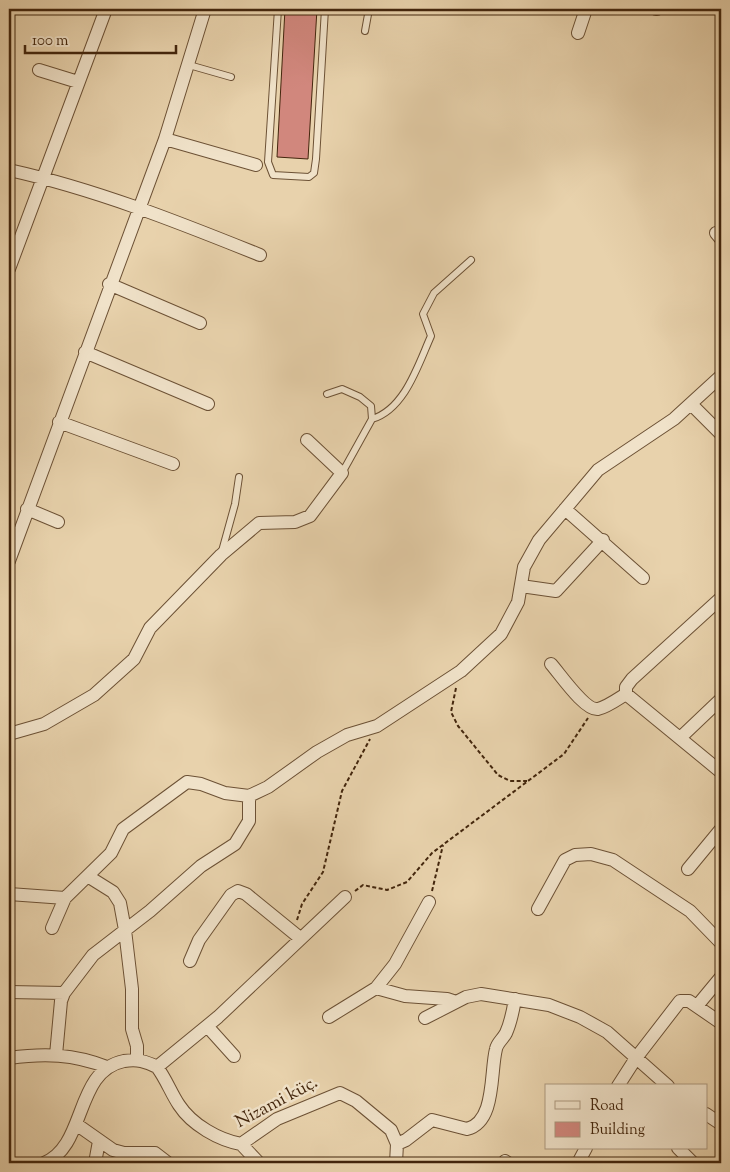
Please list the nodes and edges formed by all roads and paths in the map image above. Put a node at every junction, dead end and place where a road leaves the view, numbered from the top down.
1 (106, 9) edge
2 (206, 9) edge
3 (278, 9) edge
4 (326, 9) edge
5 (368, 9) edge
6 (586, 9) edge
7 (365, 31) dead end
8 (578, 33) dead end
9 (189, 65) junction
10 (39, 70) dead end
11 (231, 77) dead end
12 (78, 82) junction
13 (165, 139) junction
14 (256, 164) dead end
15 (9, 170) edge
16 (43, 177) junction
17 (140, 207) junction
18 (260, 255) dead end
19 (471, 260) dead end
20 (9, 270) edge
21 (109, 284) junction
22 (200, 323) dead end
23 (85, 352) junction
24 (721, 376) edge
25 (327, 394) dead end
26 (208, 404) dead end
27 (690, 404) junction
28 (372, 419) junction
29 (59, 422) junction
30 (721, 434) edge
31 (307, 440) dead end
32 (173, 464) dead end
33 (342, 473) junction
34 (239, 477) dead end
35 (27, 509) junction
36 (565, 509) junction
37 (58, 522) dead end
38 (603, 540) junction
39 (221, 555) junction
40 (9, 561) edge
41 (642, 578) dead end
42 (521, 586) junction
43 (721, 598) edge
44 (551, 664) dead end
45 (461, 671) junction
46 (626, 694) junction
47 (721, 699) edge
48 (594, 709) junction
49 (377, 726) junction
50 (9, 734) edge
51 (680, 738) junction
52 (721, 772) edge
53 (529, 781) junction
54 (248, 796) junction
55 (721, 828) edge
56 (443, 845) junction
57 (688, 869) dead end
58 (89, 877) junction
59 (9, 894) edge
60 (65, 898) junction
61 (345, 898) joint
62 (429, 902) joint
63 (538, 909) dead end
64 (296, 921) dead end
65 (52, 928) dead end
66 (125, 930) junction
67 (300, 938) junction
68 (721, 943) edge
69 (190, 961) dead end
70 (721, 977) edge
71 (376, 988) junction
72 (9, 992) edge
73 (64, 993) junction
74 (515, 999) junction
75 (456, 1002) junction
76 (697, 1006) junction
77 (329, 1017) dead end
78 (425, 1018) dead end
79 (721, 1023) edge
80 (207, 1026) junction
81 (56, 1054) junction
82 (234, 1056) dead end
83 (9, 1058) edge
84 (636, 1058) junction
85 (137, 1060) junction
86 (107, 1067) junction
87 (157, 1067) junction
88 (619, 1084) edge
89 (666, 1084) edge
90 (708, 1115) edge
91 (76, 1124) junction
92 (721, 1124) edge
93 (99, 1141) junction
94 (241, 1144) junction
95 (397, 1144) junction
96 (585, 1150) edge
97 (680, 1150) edge
98 (44, 1163) edge
99 (95, 1163) edge
100 (168, 1163) edge
101 (259, 1163) edge
102 (396, 1163) edge
103 (578, 1163) edge
104 (692, 1163) edge

1 - 12 street
2 - 9 street
3 - 4 lane
5 - 7 lane
6 - 8 street
9 - 11 lane
9 - 13 street
10 - 12 street
12 - 16 street
13 - 14 street
13 - 17 street
15 - 16 street
16 - 17 street
16 - 20 street
17 - 18 street
17 - 21 street
19 - 28 lane
21 - 22 street
21 - 23 street
23 - 26 street
23 - 29 street
24 - 27 street
25 - 28 lane
27 - 30 street
27 - 36 street
28 - 33 lane
29 - 32 street
29 - 35 street
31 - 33 street
33 - 39 street
34 - 39 lane
35 - 37 street
35 - 40 street
36 - 38 street
36 - 42 street
38 - 41 street
38 - 42 street
39 - 50 street
42 - 45 street
43 - 46 street
44 - 48 street
45 - 49 street
45 - 53 path
46 - 48 street
46 - 51 street
47 - 51 street
48 - 53 path
49 - 54 street
49 - 64 path
51 - 52 street
53 - 56 path
54 - 58 street
54 - 66 street
55 - 57 street
56 - 61 path
56 - 62 path
58 - 60 street
58 - 66 street
59 - 60 street
60 - 65 street
61 - 67 street
62 - 71 street
63 - 68 street
66 - 73 street
66 - 85 street
67 - 69 street
67 - 80 street
70 - 76 street
71 - 75 street
71 - 77 street
72 - 73 street
73 - 81 street
74 - 75 street
74 - 84 street
74 - 95 street
75 - 78 street
76 - 79 street
76 - 84 street
80 - 82 street
80 - 87 street
81 - 83 street
81 - 86 street
84 - 88 street
84 - 89 street
85 - 86 street
85 - 87 street
86 - 91 street
87 - 94 street, Nizami küç.
90 - 92 street
91 - 93 street
91 - 98 street
93 - 99 street
93 - 100 street
94 - 95 street, Nizami küç.
94 - 101 street
95 - 102 street
96 - 103 street
97 - 104 street

